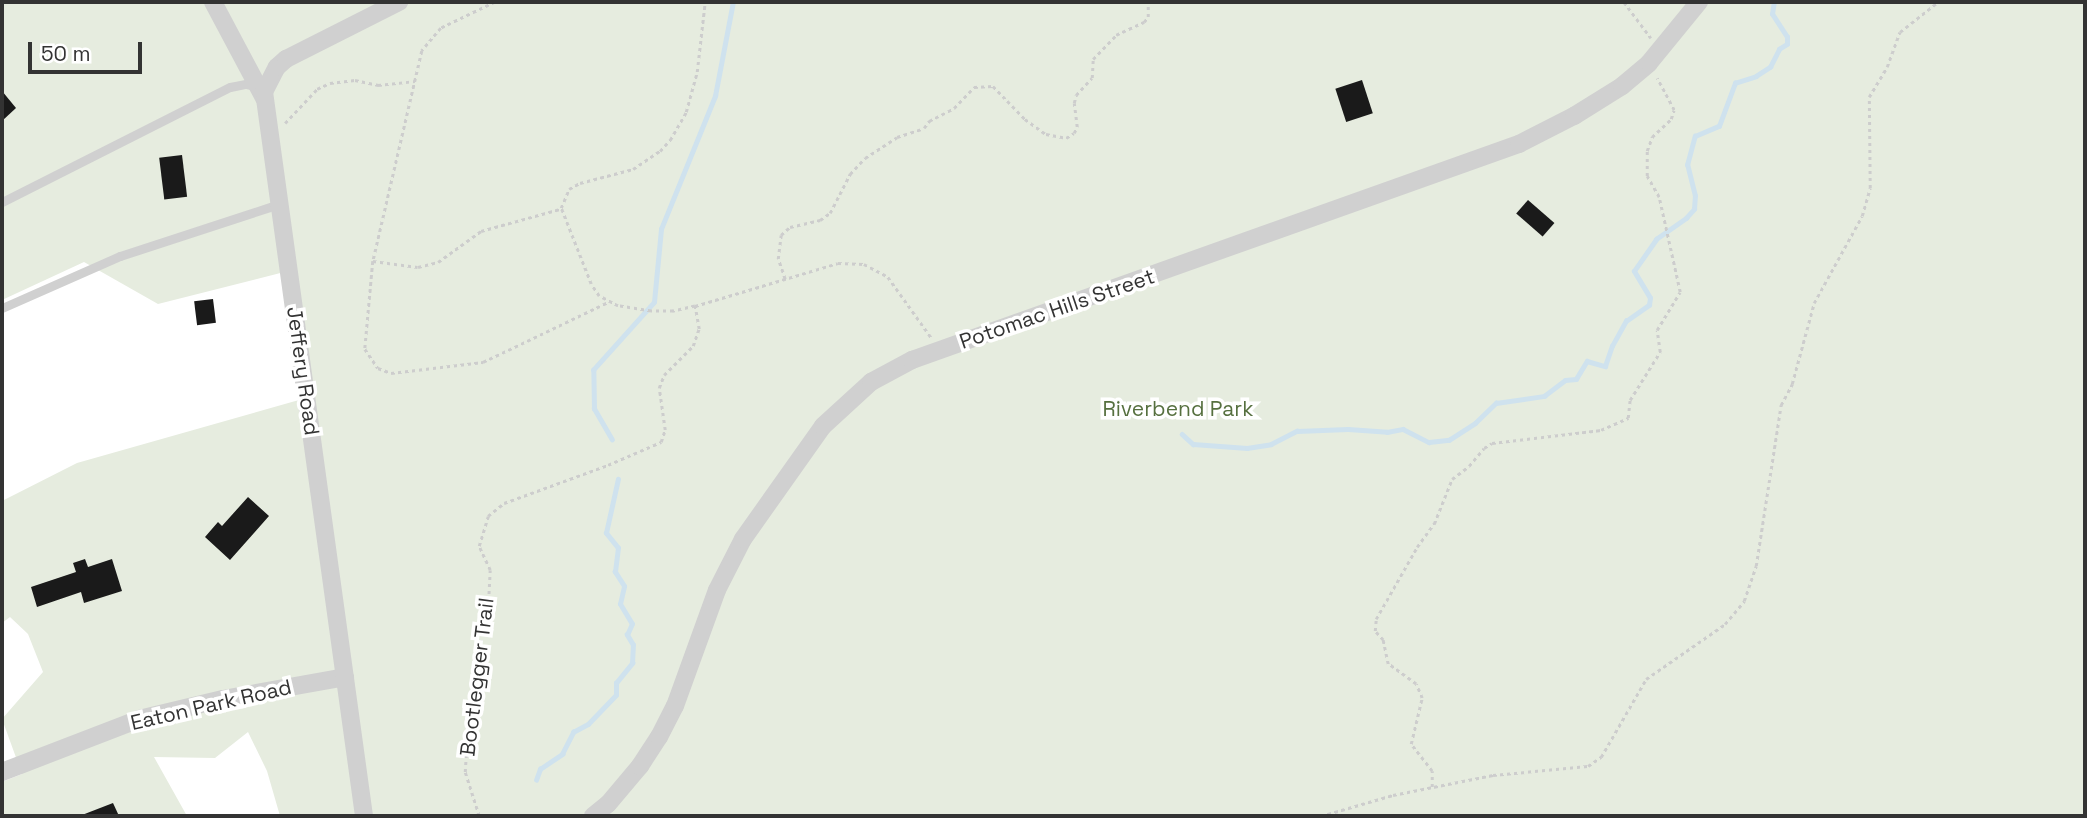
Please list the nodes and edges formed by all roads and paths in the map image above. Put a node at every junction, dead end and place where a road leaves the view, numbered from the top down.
1 (213, 2) edge
2 (399, 2) edge
3 (495, 2) edge
4 (705, 2) edge
5 (1148, 2) edge
6 (1624, 2) edge
7 (1699, 2) edge
8 (1938, 2) edge
9 (1651, 59) junction
10 (415, 81) junction
11 (262, 93) junction
12 (270, 141) junction
13 (2, 202) edge
14 (279, 204) junction
15 (561, 208) junction
16 (373, 261) junction
17 (785, 279) junction
18 (608, 302) junction
19 (695, 306) junction
20 (2, 308) edge
21 (940, 350) junction
22 (345, 677) junction
23 (2, 772) edge
24 (1432, 787) junction
25 (364, 816) edge
26 (479, 816) edge
27 (593, 816) edge
28 (1321, 816) edge

1 - 11 street
2 - 11 street
3 - 10 path
4 - 15 path
5 - 17 path
6 - 9 path
7 - 9 street, Potomac Hills Street
8 - 24 path
9 - 21 street, Potomac Hills Street
9 - 24 path
10 - 12 path
10 - 16 path
11 - 12 street, Jeffery Road
11 - 13 lane
12 - 14 street, Jeffery Road
14 - 20 lane
14 - 22 street, Jeffery Road
15 - 16 path
15 - 18 path
16 - 18 path
17 - 19 path
17 - 21 path
18 - 19 path
19 - 26 path, Bootlegger Trail
21 - 27 street, Potomac Hills Street
22 - 23 street, Eaton Park Road
22 - 25 street, Jeffery Road
24 - 28 path

